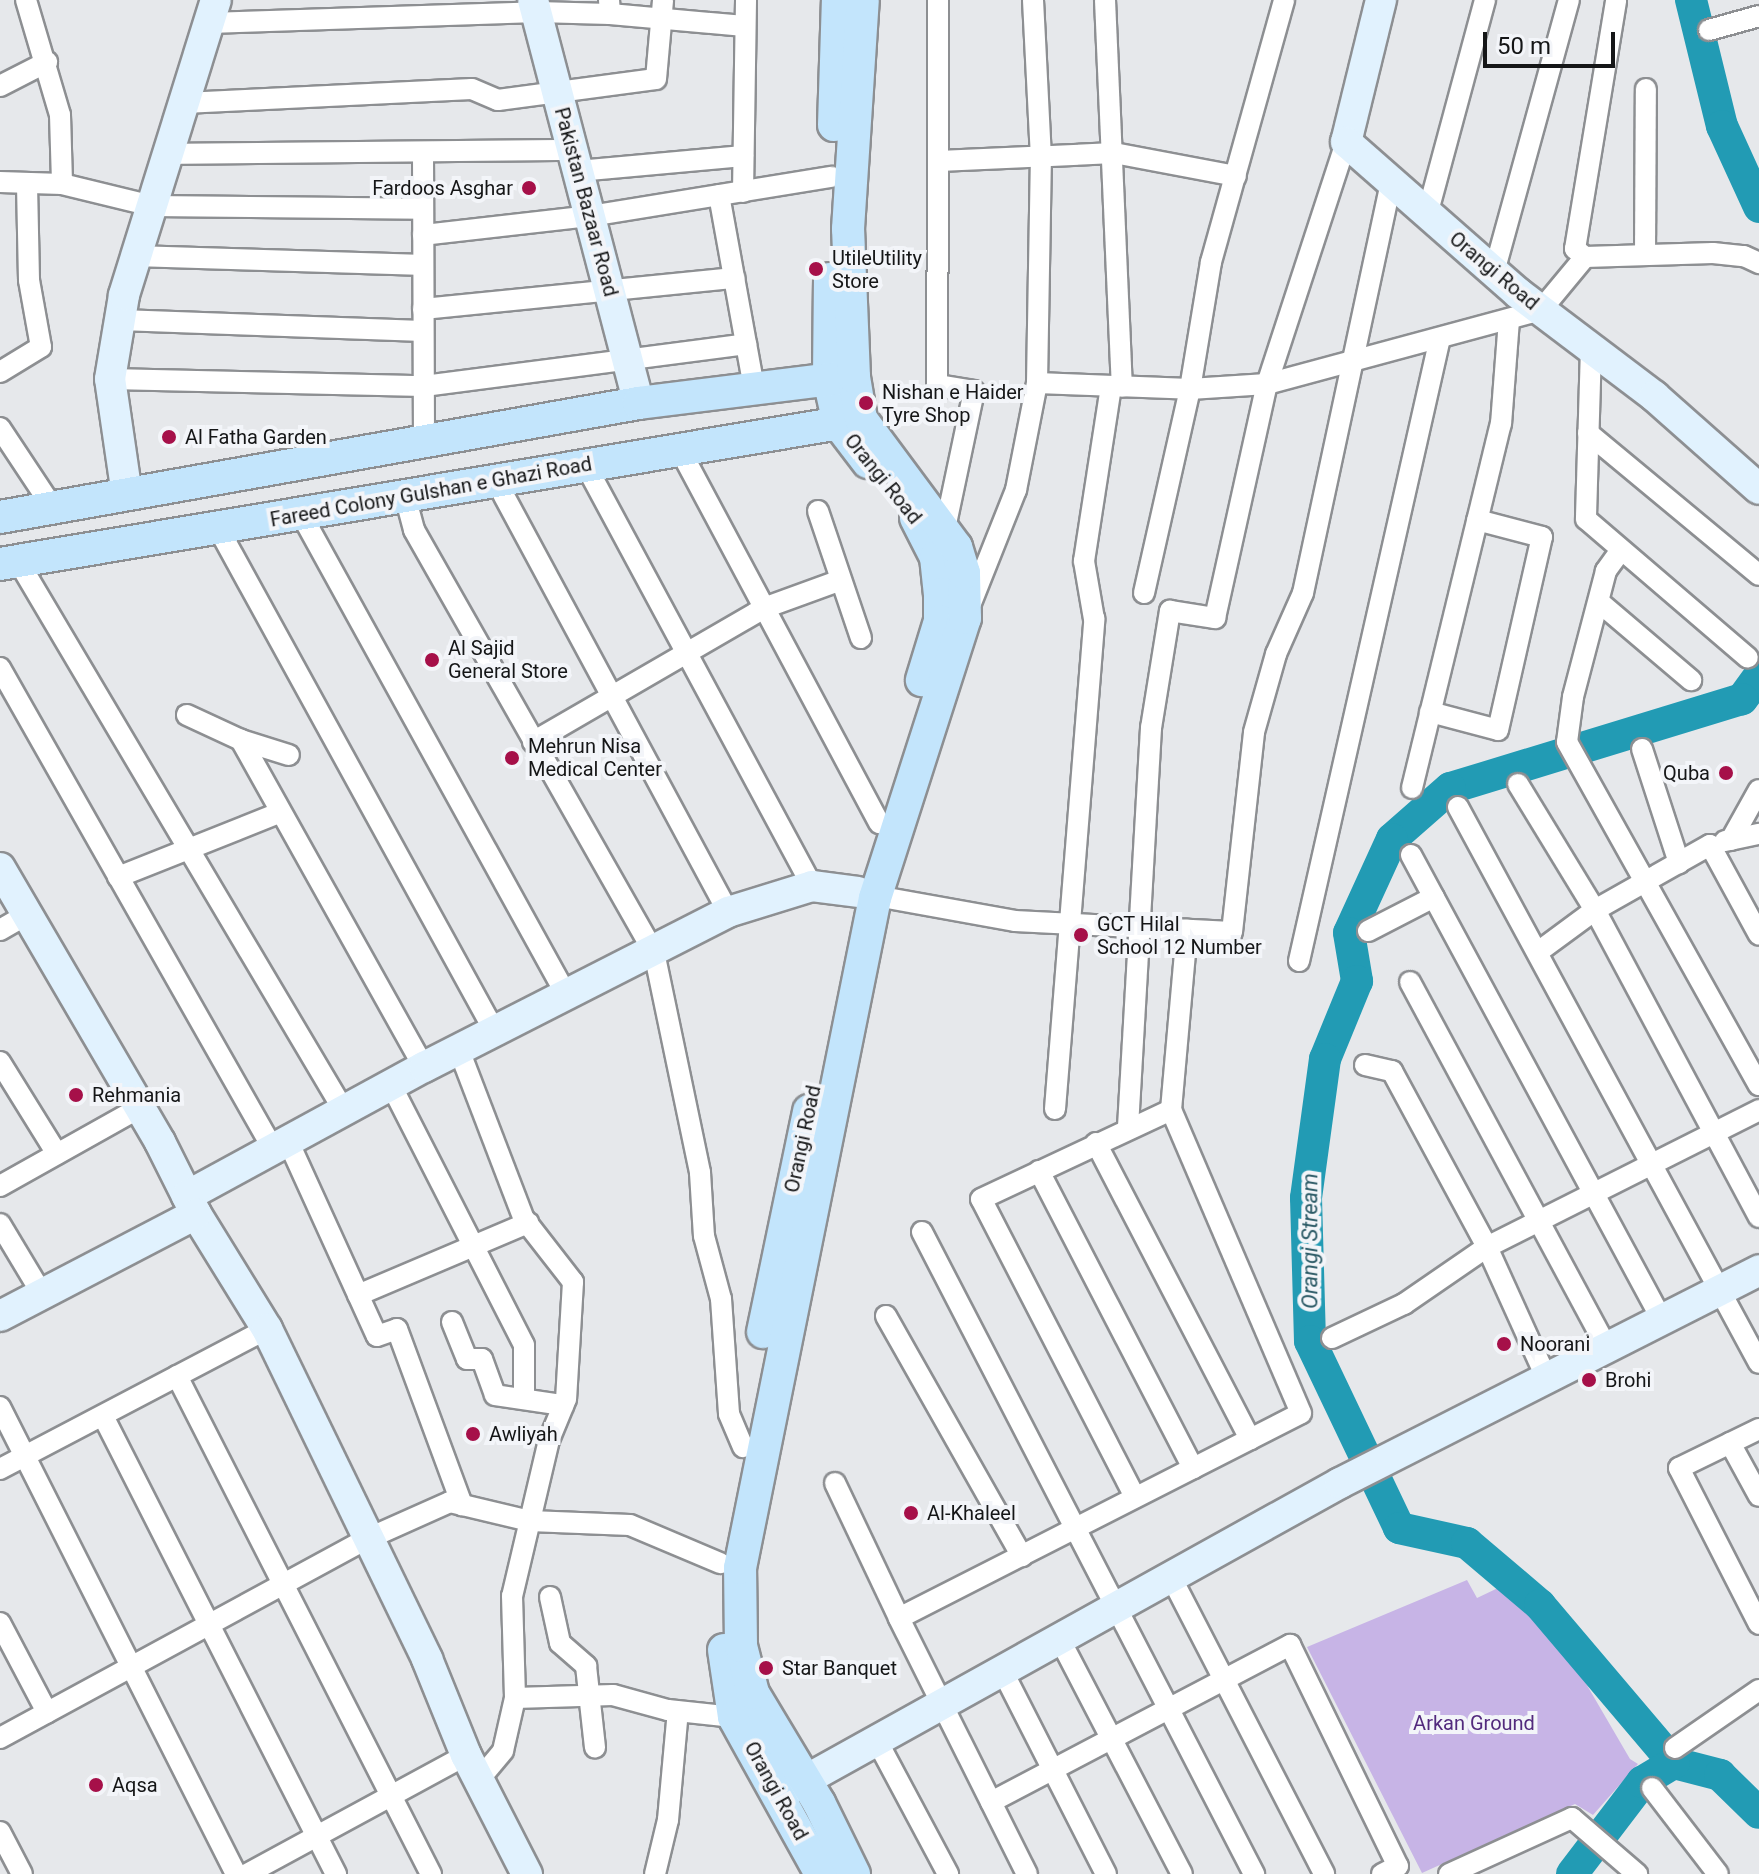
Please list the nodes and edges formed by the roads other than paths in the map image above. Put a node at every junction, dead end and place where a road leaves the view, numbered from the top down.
1 (26, 0) edge
2 (746, 0) edge
3 (838, 0) edge
4 (863, 0) edge
5 (938, 0) edge
6 (1033, 0) edge
7 (1105, 0) edge
8 (1284, 0) edge
9 (1381, 0) edge
10 (1485, 0) edge
11 (1569, 0) edge
12 (1616, 0) edge
13 (535, 6) edge
14 (609, 7) edge
15 (663, 9) edge
16 (212, 12) edge
17 (1759, 16) edge
18 (744, 26) junction
19 (1709, 30) dead end
20 (47, 62) junction
21 (0, 86) edge
22 (1646, 89) dead end
23 (558, 93) junction
24 (184, 103) junction
25 (1346, 142) junction
26 (423, 152) junction
27 (1114, 153) junction
28 (168, 154) junction
29 (743, 156) junction
30 (1041, 158) junction
31 (575, 161) junction
32 (939, 161) junction
33 (1236, 176) junction
34 (832, 177) junction
35 (0, 182) edge
36 (27, 183) junction
37 (62, 184) junction
38 (1391, 184) junction
39 (743, 192) junction
40 (719, 195) junction
41 (152, 206) junction
42 (423, 209) junction
43 (1427, 215) junction
44 (590, 216) junction
45 (423, 235) junction
46 (1645, 255) junction
47 (136, 256) junction
48 (1585, 257) junction
49 (1759, 263) edge
50 (423, 265) junction
51 (1494, 272) junction
52 (734, 278) junction
53 (609, 290) junction
54 (423, 309) junction
55 (1541, 310) junction
56 (1509, 319) junction
57 (120, 320) junction
58 (423, 331) junction
59 (1440, 338) junction
60 (746, 344) junction
61 (1591, 348) junction
62 (626, 356) junction
63 (1350, 363) junction
64 (0, 372) edge
65 (842, 378) junction
66 (110, 379) junction
67 (1037, 383) junction
68 (1267, 384) junction
69 (424, 386) junction
70 (1117, 387) junction
71 (754, 388) junction
72 (1190, 389) junction
73 (639, 403) junction
74 (850, 422) junction
75 (0, 428) edge
76 (1588, 433) junction
77 (424, 442) junction
78 (680, 450) junction
79 (586, 466) junction
80 (496, 481) junction
81 (1759, 489) edge
82 (127, 495) junction
83 (405, 496) junction
84 (53, 508) junction
85 (818, 511) dead end
86 (301, 514) junction
87 (0, 517) edge
88 (1477, 520) junction
89 (218, 528) junction
90 (945, 531) junction
91 (1621, 550) junction
92 (9, 563) edge
93 (937, 569) junction
94 (1759, 575) edge
95 (838, 581) junction
96 (1144, 593) dead end
97 (1599, 602) junction
98 (764, 608) junction
99 (965, 618) junction
100 (861, 638) dead end
101 (688, 654) junction
102 (1748, 658) dead end
103 (0, 668) edge
104 (1691, 680) dead end
105 (615, 695) junction
106 (1430, 712) junction
107 (187, 715) dead end
108 (241, 740) junction
109 (533, 742) junction
110 (1642, 749) dead end
111 (289, 755) dead end
112 (1518, 784) dead end
113 (1412, 788) dead end
114 (1759, 790) edge
115 (1458, 807) dead end
116 (279, 813) junction
117 (879, 823) junction
118 (1759, 834) edge
119 (1731, 840) junction
120 (1710, 845) junction
121 (187, 847) junction
122 (1411, 855) dead end
123 (1679, 863) junction
124 (0, 868) edge
125 (118, 877) junction
126 (1648, 882) junction
127 (812, 886) junction
128 (866, 895) junction
129 (1434, 897) junction
130 (1595, 910) junction
131 (728, 912) junction
132 (26, 915) junction
133 (1069, 924) junction
134 (1141, 927) junction
135 (0, 930) edge
136 (1187, 930) junction
137 (1368, 931) dead end
138 (1759, 935) edge
139 (654, 952) junction
140 (1538, 952) junction
141 (1299, 961) dead end
142 (1410, 982) dead end
143 (567, 996) junction
144 (495, 1032) junction
145 (459, 1050) junction
146 (0, 1062) edge
147 (1365, 1065) dead end
148 (424, 1067) junction
149 (391, 1085) junction
150 (1759, 1085) edge
151 (139, 1108) junction
152 (1055, 1109) dead end
153 (1171, 1110) junction
154 (1759, 1110) edge
155 (344, 1111) junction
156 (1128, 1127) junction
157 (1713, 1133) junction
158 (1096, 1143) junction
159 (280, 1145) junction
160 (57, 1154) junction
161 (1655, 1163) junction
162 (1039, 1171) junction
163 (0, 1186) edge
164 (1594, 1192) junction
165 (191, 1205) junction
166 (1759, 1217) edge
167 (1541, 1220) junction
168 (528, 1223) junction
169 (0, 1224) edge
170 (922, 1232) dead end
171 (474, 1247) junction
172 (1487, 1247) junction
173 (1759, 1270) edge
174 (1721, 1289) junction
175 (42, 1294) junction
176 (358, 1295) junction
177 (0, 1316) edge
178 (886, 1316) dead end
179 (1662, 1320) junction
180 (452, 1322) dead end
181 (267, 1329) junction
182 (1332, 1338) dead end
183 (1607, 1348) junction
184 (1759, 1363) edge
185 (177, 1376) junction
186 (1547, 1379) junction
187 (524, 1395) junction
188 (563, 1405) junction
189 (0, 1407) edge
190 (103, 1416) junction
191 (1759, 1429) edge
192 (1250, 1439) junction
193 (1730, 1443) junction
194 (743, 1447) junction
195 (25, 1456) junction
196 (1193, 1468) junction
197 (0, 1469) edge
198 (835, 1483) dead end
199 (1759, 1496) edge
200 (1135, 1497) junction
201 (462, 1505) junction
202 (530, 1521) junction
203 (1076, 1527) junction
204 (367, 1539) junction
205 (1022, 1556) junction
206 (720, 1563) junction
207 (1170, 1575) junction
208 (284, 1584) junction
209 (550, 1597) dead end
210 (1114, 1605) junction
211 (899, 1618) junction
212 (0, 1623) edge
213 (1759, 1624) edge
214 (206, 1625) junction
215 (1058, 1636) junction
216 (131, 1666) junction
217 (1001, 1668) junction
218 (1226, 1678) junction
219 (1759, 1690) edge
220 (515, 1698) junction
221 (592, 1699) junction
222 (942, 1701) junction
223 (1170, 1708) junction
224 (678, 1711) junction
225 (47, 1712) junction
226 (734, 1717) junction
227 (0, 1738) edge
228 (876, 1739) junction
229 (1111, 1739) junction
230 (595, 1748) dead end
231 (1675, 1748) dead end
232 (472, 1768) junction
233 (1053, 1769) junction
234 (1652, 1788) dead end
235 (801, 1793) junction
236 (392, 1795) junction
237 (991, 1802) junction
238 (0, 1832) edge
239 (317, 1836) junction
240 (1394, 1871) edge
241 (22, 1874) edge
242 (236, 1874) edge
243 (247, 1874) edge
244 (336, 1874) edge
245 (431, 1874) edge
246 (527, 1874) edge
247 (655, 1874) edge
248 (821, 1874) edge
249 (854, 1874) edge
250 (948, 1874) edge
251 (1027, 1874) edge
252 (1106, 1874) edge
253 (1182, 1874) edge
254 (1254, 1874) edge
255 (1324, 1874) edge
256 (1449, 1874) edge
257 (1637, 1874) edge
258 (1718, 1874) edge

1 - 20 street
2 - 18 street
3 - 34 main road
4 - 65 main road
5 - 32 street
6 - 30 street
7 - 27 street
8 - 33 street
9 - 25 street
10 - 43 street
11 - 51 street
12 - 48 street
13 - 14 street
13 - 16 street
13 - 23 street, Pakistan Bazaar Road
14 - 15 street
15 - 18 street
15 - 23 street
16 - 24 street
17 - 19 street
18 - 29 street
20 - 21 street
20 - 37 street
22 - 46 street
23 - 24 street
23 - 31 street, Pakistan Bazaar Road
24 - 28 street
25 - 38 street, Orangi Road
25 - 68 street
26 - 28 street
26 - 31 street
26 - 42 street
27 - 30 street
27 - 33 street
27 - 70 street
28 - 41 street
29 - 31 street
29 - 39 street
30 - 32 street
30 - 67 street
31 - 44 street, Pakistan Bazaar Road
32 - 90 street
33 - 72 street
34 - 39 street
34 - 65 main road
35 - 36 street
36 - 37 street
36 - 64 street
37 - 41 street
38 - 43 street, Orangi Road
38 - 63 street
39 - 40 street
40 - 44 street
40 - 52 street
41 - 42 street
41 - 47 street
42 - 45 street
43 - 51 street, Orangi Road
44 - 45 street
44 - 53 street, Pakistan Bazaar Road
45 - 50 street
46 - 48 street
46 - 49 street
47 - 50 street
47 - 57 street
48 - 55 street
50 - 54 street
51 - 55 street, Orangi Road
52 - 53 street
52 - 60 street
53 - 54 street
53 - 62 street, Pakistan Bazaar Road
54 - 58 street
55 - 56 street
55 - 61 street, Orangi Road
56 - 59 street
56 - 88 street
57 - 58 street
57 - 66 street
58 - 69 street
59 - 63 street
59 - 141 street
60 - 62 street
60 - 71 street
61 - 76 street
61 - 81 street, Orangi Road
62 - 69 street
62 - 73 street, Pakistan Bazaar Road
63 - 68 street
63 - 136 street
65 - 71 main road
65 - 74 main road
66 - 69 street
66 - 82 street
67 - 70 street
67 - 99 street
68 - 72 street
68 - 134 street
69 - 77 street
70 - 72 street
70 - 133 street
71 - 73 main road
72 - 96 street
73 - 77 main road
74 - 78 main road, Fareed Colony Gulshan e Ghazi Road
74 - 90 main road
74 - 93 main road, Orangi Road
75 - 84 street
76 - 91 street
76 - 94 street
77 - 82 main road
78 - 79 main road, Fareed Colony Gulshan e Ghazi Road
78 - 98 street
79 - 80 main road, Fareed Colony Gulshan e Ghazi Road
79 - 101 street
80 - 83 main road, Fareed Colony Gulshan e Ghazi Road
80 - 105 street
82 - 84 main road
83 - 86 main road, Fareed Colony Gulshan e Ghazi Road
83 - 109 street
84 - 87 main road
85 - 95 street
86 - 89 main road, Fareed Colony Gulshan e Ghazi Road
86 - 143 street
88 - 106 street
88 - 106 street
89 - 92 main road, Fareed Colony Gulshan e Ghazi Road
89 - 144 street
90 - 93 street
90 - 99 main road
91 - 97 street
91 - 102 street
92 - 121 street
93 - 117 main road, Orangi Road
95 - 98 street
95 - 100 street
97 - 104 street
97 - 126 street
98 - 101 street
98 - 117 street
99 - 128 main road
101 - 105 street
101 - 127 street
103 - 125 street
105 - 109 street
105 - 131 street
106 - 113 street
107 - 108 street
108 - 111 street
108 - 116 street
109 - 139 street
110 - 123 street
112 - 130 street
114 - 119 street
115 - 140 street
116 - 121 street
116 - 148 street
117 - 128 main road, Orangi Road
118 - 119 street
119 - 120 street
120 - 123 street
120 - 138 street
121 - 125 street
121 - 155 street
122 - 129 street
123 - 126 street
124 - 132 street
125 - 159 street
126 - 130 street
126 - 150 street
127 - 128 street
127 - 131 street
128 - 133 street
128 - 194 main road, Orangi Road
128 - 235 main road
129 - 137 street
129 - 164 street
130 - 140 street
130 - 157 street
131 - 139 street
132 - 135 street
132 - 151 street
133 - 134 street
133 - 152 street
134 - 136 street
134 - 156 street
136 - 153 street
139 - 143 street
139 - 194 street
140 - 161 street
142 - 167 street
143 - 144 street
144 - 145 street
145 - 148 street
145 - 168 street
146 - 160 street
147 - 172 street
148 - 149 street
149 - 155 street
149 - 171 street
151 - 160 street
151 - 165 street
153 - 156 street
153 - 192 street
154 - 157 street
155 - 159 street
156 - 158 street
157 - 161 street
157 - 166 street
158 - 162 street
158 - 192 street
159 - 165 street
159 - 176 street
160 - 163 street
161 - 164 street
161 - 174 street
162 - 196 street
162 - 200 street
164 - 167 street
164 - 179 street
165 - 175 street
165 - 181 street
167 - 172 street
167 - 183 street
168 - 171 street
168 - 188 street
169 - 175 street
170 - 203 street
171 - 176 street
171 - 187 street
172 - 182 street
172 - 186 street
173 - 174 street
174 - 179 street
174 - 184 street
175 - 177 street
176 - 201 street
178 - 205 street
179 - 183 street
180 - 187 street
181 - 185 street
181 - 204 street
183 - 186 street
185 - 190 street
185 - 208 street
186 - 207 street
187 - 188 street
188 - 202 street
189 - 195 street
190 - 195 street
190 - 214 street
191 - 193 street
192 - 196 street
193 - 199 street
193 - 213 street
194 - 206 main road, Orangi Road
195 - 197 street
195 - 216 street
196 - 200 street
198 - 211 street
200 - 203 street
201 - 202 street
201 - 204 street
202 - 206 street
202 - 220 street
203 - 205 street
203 - 210 street
204 - 208 street
204 - 232 street
205 - 211 street
206 - 226 main road, Orangi Road
207 - 210 street
207 - 218 street
208 - 214 street
208 - 236 street
209 - 221 street
210 - 215 street
210 - 223 street
211 - 222 street
212 - 225 street
214 - 216 street
214 - 239 street
215 - 217 street
215 - 229 street
216 - 225 street
216 - 242 street
217 - 222 street
217 - 233 street
218 - 223 street
218 - 240 street
218 - 255 street
219 - 231 street
220 - 221 street
220 - 232 street
221 - 224 street
221 - 230 street
222 - 228 street
222 - 237 street
223 - 229 street
223 - 254 street
224 - 226 street
224 - 247 street
225 - 227 street
226 - 235 main road, Orangi Road
228 - 235 street
228 - 250 street
229 - 233 street
229 - 253 street
232 - 236 street
232 - 246 street
233 - 237 street
233 - 252 street
234 - 258 street
235 - 248 main road, Orangi Road
235 - 249 main road, Orangi Road
236 - 239 street
236 - 245 street
237 - 251 street
238 - 241 street
239 - 243 street
239 - 244 street
256 - 257 street

